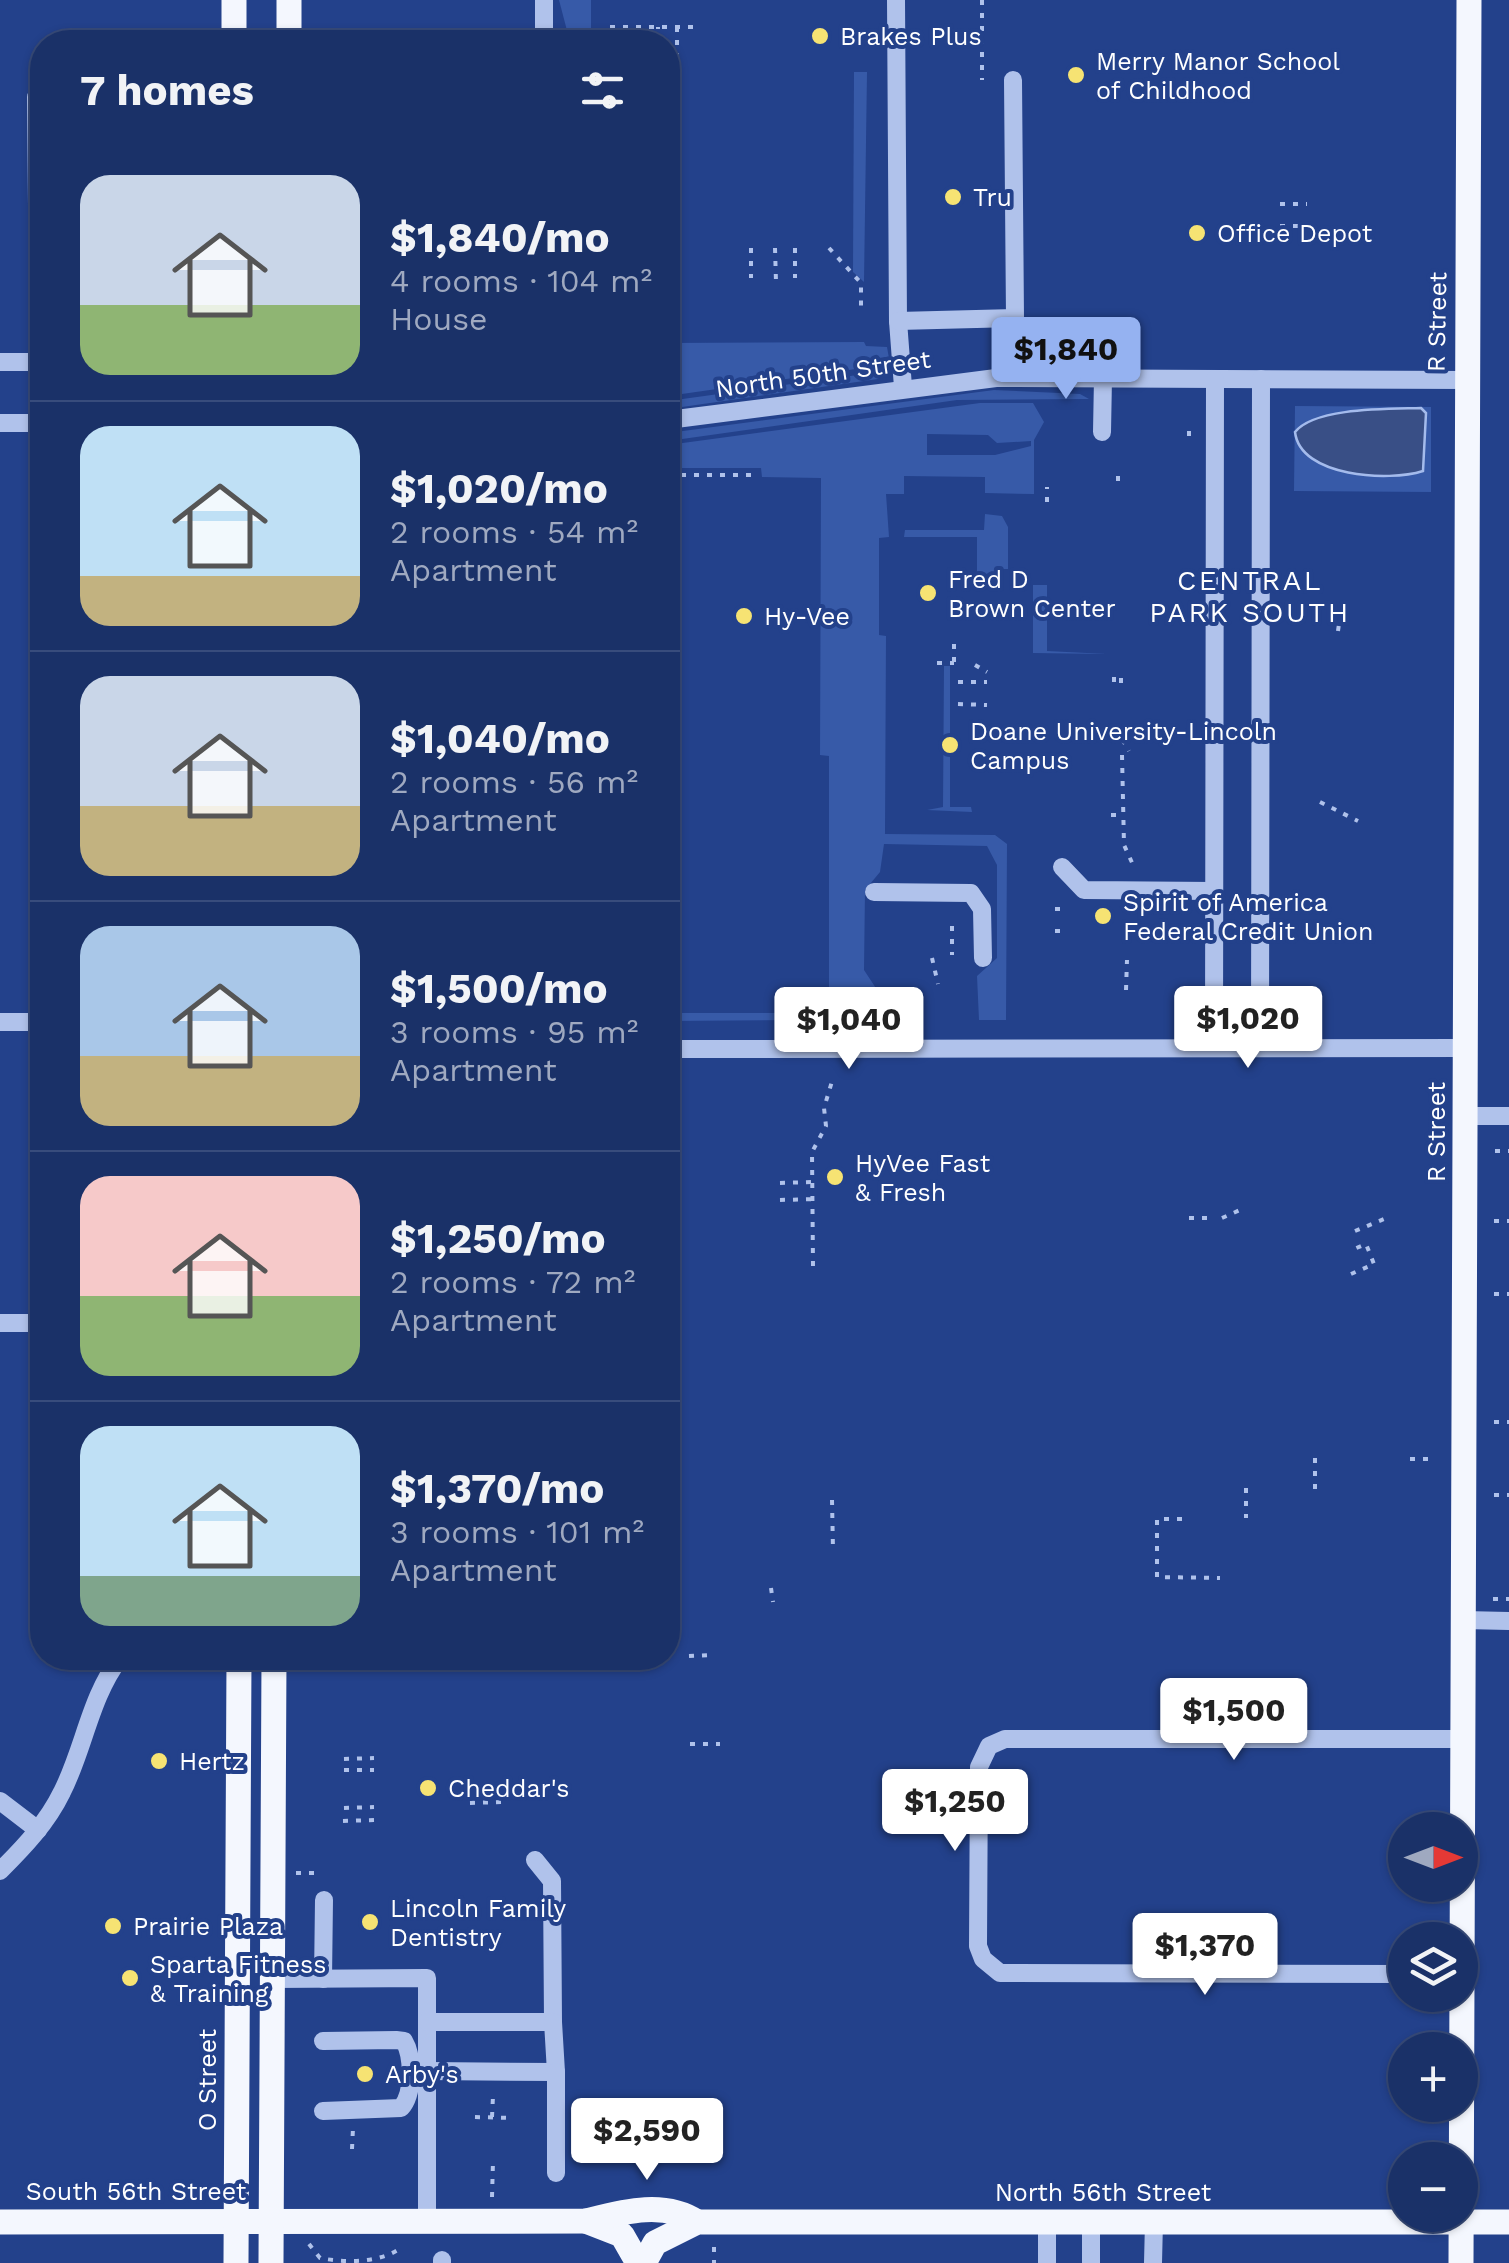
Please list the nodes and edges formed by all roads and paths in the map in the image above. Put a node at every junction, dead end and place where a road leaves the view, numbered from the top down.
1 (234, 0) edge
2 (288, 0) edge
3 (544, 0) edge
4 (896, 0) edge
5 (982, 0) edge
6 (1468, 1) edge
7 (640, 27) joint
8 (658, 27) joint
9 (677, 27) joint
10 (696, 27) dead end
11 (610, 28) dead end
12 (234, 30) edge
13 (289, 30) edge
14 (544, 30) edge
15 (982, 80) dead end
16 (1013, 80) dead end
17 (1280, 204) dead end
18 (1307, 204) dead end
19 (1280, 226) dead end
20 (1307, 226) dead end
21 (751, 248) dead end
22 (776, 248) dead end
23 (794, 248) dead end
24 (829, 248) dead end
25 (751, 278) dead end
26 (794, 278) dead end
27 (776, 282) dead end
28 (861, 313) dead end
29 (898, 321) junction
30 (0, 362) edge
31 (30, 362) edge
32 (1103, 378) junction
33 (1216, 379) junction
34 (1261, 379) junction
35 (1466, 380) junction
36 (903, 387) junction
37 (680, 418) edge
38 (0, 422) edge
39 (30, 423) edge
40 (1102, 432) dead end
41 (1189, 432) dead end
42 (1190, 439) dead end
43 (680, 475) edge
44 (756, 475) dead end
45 (1118, 476) dead end
46 (1118, 484) dead end
47 (1047, 487) dead end
48 (1047, 502) dead end
49 (954, 644) dead end
50 (937, 663) dead end
51 (975, 664) dead end
52 (987, 672) dead end
53 (958, 682) dead end
54 (987, 682) dead end
55 (958, 704) dead end
56 (987, 705) dead end
57 (1107, 728) dead end
58 (1116, 728) dead end
59 (1107, 737) dead end
60 (1129, 751) dead end
61 (1122, 755) dead end
62 (1113, 768) dead end
63 (1122, 768) junction
64 (1320, 802) dead end
65 (1122, 815) junction
66 (1110, 816) dead end
67 (1358, 821) dead end
68 (1062, 867) dead end
69 (1134, 867) dead end
70 (1214, 892) junction
71 (873, 897) dead end
72 (952, 926) dead end
73 (1055, 931) dead end
74 (1065, 931) dead end
75 (952, 955) dead end
76 (932, 958) dead end
77 (1127, 960) dead end
78 (979, 962) dead end
79 (938, 984) dead end
80 (1126, 990) dead end
81 (0, 1022) edge
82 (30, 1022) edge
83 (1214, 1048) junction
84 (1260, 1048) junction
85 (1466, 1048) junction
86 (680, 1049) edge
87 (833, 1078) dead end
88 (1466, 1116) junction
89 (1509, 1116) edge
90 (1494, 1150) dead end
91 (1509, 1150) edge
92 (813, 1182) junction
93 (780, 1183) dead end
94 (780, 1200) dead end
95 (815, 1200) junction
96 (1240, 1210) dead end
97 (1189, 1218) dead end
98 (1384, 1219) dead end
99 (1494, 1221) dead end
100 (1509, 1221) edge
101 (1355, 1231) dead end
102 (1354, 1249) dead end
103 (813, 1266) dead end
104 (1351, 1274) dead end
105 (1494, 1294) dead end
106 (1509, 1294) edge
107 (0, 1322) edge
108 (30, 1323) edge
109 (1494, 1422) dead end
110 (1509, 1422) edge
111 (1316, 1458) dead end
112 (1432, 1458) dead end
113 (1410, 1459) dead end
114 (1246, 1488) dead end
115 (1315, 1489) dead end
116 (1494, 1495) dead end
117 (1509, 1495) edge
118 (832, 1500) dead end
119 (1246, 1518) dead end
120 (1182, 1520) dead end
121 (834, 1550) dead end
122 (1220, 1578) dead end
123 (771, 1588) dead end
124 (1493, 1599) dead end
125 (1509, 1599) edge
126 (774, 1602) dead end
127 (1464, 1620) junction
128 (1509, 1621) edge
129 (710, 1655) dead end
130 (689, 1656) dead end
131 (113, 1670) edge
132 (239, 1670) edge
133 (274, 1670) edge
134 (1463, 1738) junction
135 (690, 1744) dead end
136 (720, 1744) dead end
137 (344, 1758) dead end
138 (374, 1758) dead end
139 (344, 1770) dead end
140 (374, 1770) dead end
141 (0, 1802) edge
142 (504, 1802) dead end
143 (470, 1804) dead end
144 (344, 1808) dead end
145 (374, 1808) dead end
146 (374, 1820) dead end
147 (343, 1821) dead end
148 (38, 1830) junction
149 (535, 1860) dead end
150 (0, 1871) edge
151 (293, 1873) dead end
152 (316, 1873) dead end
153 (324, 1900) dead end
154 (1461, 1922) edge
155 (394, 1939) dead end
156 (394, 1947) dead end
157 (1388, 1974) edge
158 (272, 1979) junction
159 (324, 1979) junction
160 (1461, 2012) edge
161 (427, 2022) junction
162 (554, 2022) junction
163 (323, 2041) dead end
164 (427, 2072) junction
165 (556, 2072) junction
166 (493, 2096) dead end
167 (323, 2111) dead end
168 (474, 2118) dead end
169 (492, 2118) junction
170 (512, 2118) dead end
171 (352, 2137) dead end
172 (1461, 2142) edge
173 (352, 2149) dead end
174 (493, 2161) dead end
175 (556, 2174) dead end
176 (492, 2197) dead end
177 (237, 2221) junction
178 (271, 2221) junction
179 (427, 2221) junction
180 (586, 2221) junction
181 (0, 2222) edge
182 (697, 2222) junction
183 (1047, 2222) junction
184 (1091, 2222) junction
185 (1154, 2222) junction
186 (1509, 2222) edge
187 (1388, 2223) edge
188 (1478, 2223) edge
189 (1461, 2232) edge
190 (309, 2244) dead end
191 (402, 2246) dead end
192 (714, 2247) dead end
193 (236, 2263) edge
194 (271, 2263) edge
195 (641, 2263) edge
196 (714, 2263) edge
197 (1047, 2263) edge
198 (1091, 2263) edge
199 (1154, 2263) edge
200 (1461, 2263) edge

1 - 12 main road
2 - 13 main road
3 - 14 street
4 - 29 street
5 - 15 path
6 - 35 main road, R Street
7 - 8 path
7 - 11 path
8 - 9 path
9 - 10 path
16 - 29 street
17 - 18 path
19 - 20 path
21 - 25 path
22 - 27 path
23 - 26 path
24 - 28 path
29 - 36 street
30 - 31 street
32 - 33 street, North 50th Street
32 - 36 street, North 50th Street
32 - 40 street
33 - 34 street, North 50th Street
33 - 70 street
34 - 35 street, North 50th Street
34 - 84 street
35 - 85 main road, R Street
36 - 37 street, North 50th Street
38 - 39 street
41 - 42 path
43 - 44 path
45 - 46 path
47 - 48 path
49 - 50 path
51 - 52 path
53 - 54 path
55 - 56 path
57 - 59 path
58 - 60 path
61 - 63 path
62 - 63 path
63 - 65 path
64 - 67 path
65 - 66 path
65 - 69 path
68 - 70 street
70 - 83 street
71 - 78 street
72 - 75 path
73 - 74 path
76 - 79 path
77 - 80 path
81 - 82 street
83 - 84 street
83 - 86 street
84 - 85 street
85 - 88 main road, R Street
87 - 92 path
88 - 89 street
88 - 127 main road, R Street
90 - 91 path
92 - 93 path
92 - 95 path
94 - 95 path
95 - 103 path
96 - 97 path
98 - 101 path
99 - 100 path
102 - 104 path
105 - 106 path
107 - 108 street
109 - 110 path
111 - 115 path
112 - 113 path
114 - 119 path
116 - 117 path
118 - 121 path
120 - 122 path
123 - 126 path
124 - 125 path
127 - 128 street
127 - 134 main road, R Street
129 - 130 path
131 - 148 street
132 - 177 main road, O Street
133 - 158 main road
134 - 154 main road, R Street
134 - 157 street
135 - 136 path
137 - 138 path
139 - 140 path
141 - 148 street
142 - 143 path
144 - 145 path
146 - 147 path
148 - 150 street
149 - 162 street
151 - 152 path
153 - 159 street
155 - 156 path
158 - 159 street
158 - 178 main road
159 - 161 street
160 - 172 main road, R Street
161 - 162 street
161 - 164 street
162 - 165 street
163 - 167 street
164 - 165 street
164 - 179 street
165 - 175 street
166 - 169 path
168 - 169 path
169 - 170 path
171 - 173 path
174 - 176 path
177 - 178 main road, South 56th Street
177 - 181 main road, South 56th Street
177 - 193 main road, O Street
178 - 179 main road, North 56th Street
178 - 194 main road
179 - 180 main road, North 56th Street
180 - 182 main road, North 56th Street
180 - 195 main road
182 - 183 main road, North 56th Street
182 - 195 main road, North 56th Street
183 - 184 main road, North 56th Street
183 - 197 street
184 - 185 main road, North 56th Street
184 - 198 street
185 - 187 main road, North 56th Street
185 - 199 street
186 - 188 main road, North 56th Street
189 - 200 main road, R Street
190 - 191 path
192 - 196 path

